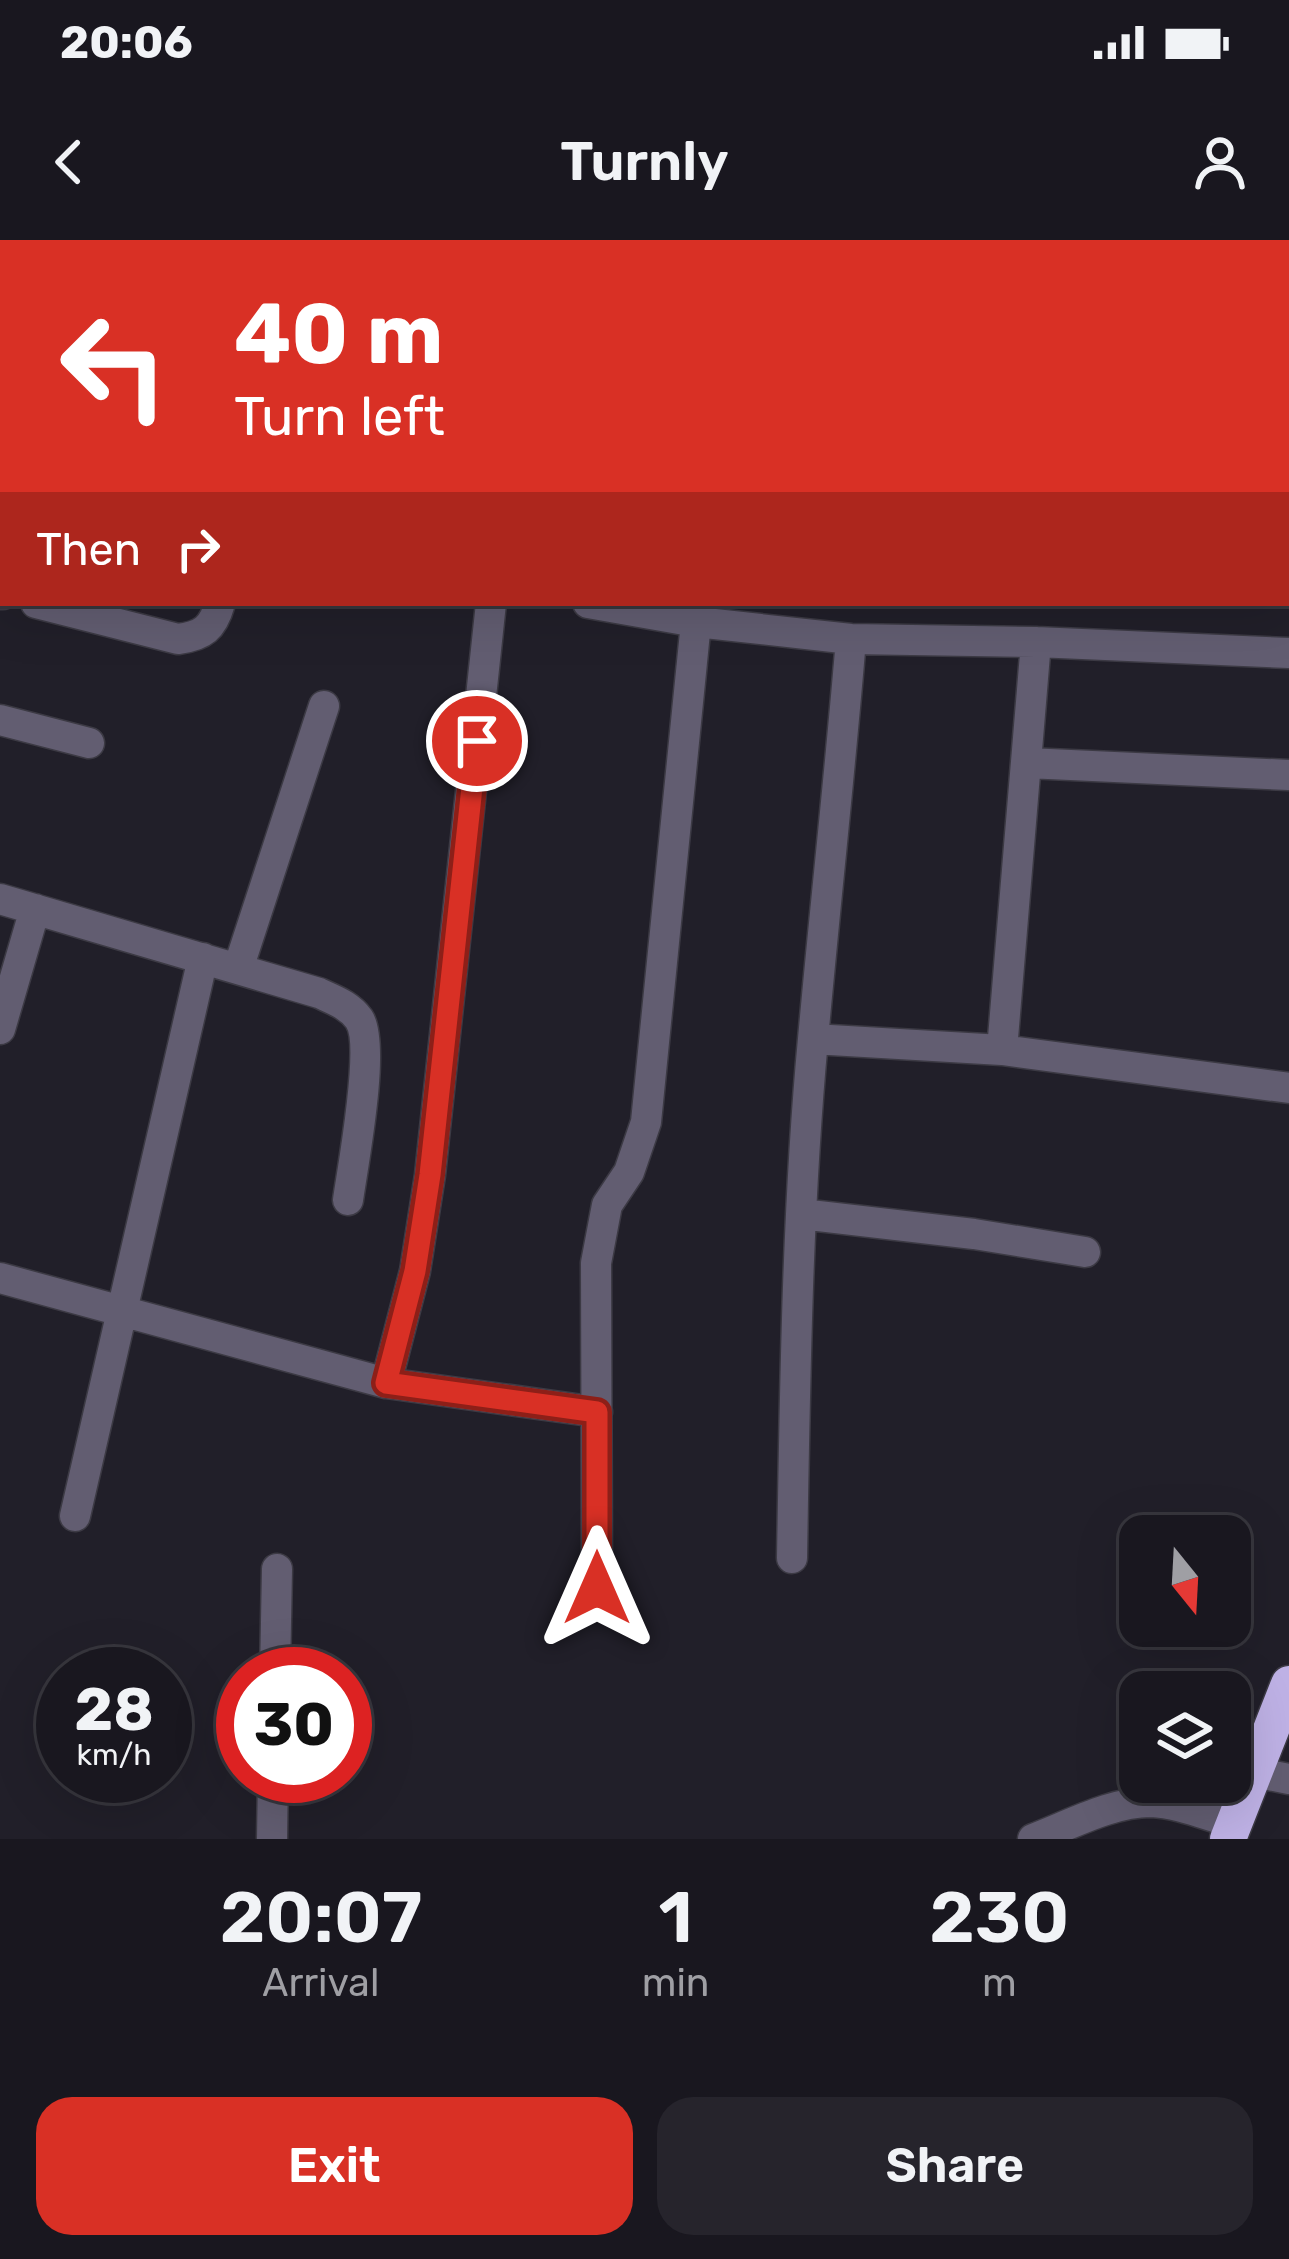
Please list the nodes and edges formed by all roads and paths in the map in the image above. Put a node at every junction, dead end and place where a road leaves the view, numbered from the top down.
1 (48, 606) edge
2 (219, 606) edge
3 (491, 606) edge
4 (605, 606) edge
5 (696, 622) junction
6 (851, 639) junction
7 (1036, 642) junction
8 (1289, 653) edge
9 (324, 706) dead end
10 (0, 720) edge
11 (89, 743) dead end
12 (1027, 763) junction
13 (1289, 775) edge
14 (0, 898) edge
15 (35, 909) junction
16 (203, 958) junction
17 (238, 969) junction
18 (0, 1029) edge
19 (813, 1039) junction
20 (1002, 1050) junction
21 (1289, 1088) edge
22 (349, 1200) dead end
23 (801, 1214) junction
24 (1085, 1252) dead end
25 (0, 1278) edge
26 (121, 1310) junction
27 (386, 1383) junction
28 (597, 1412) junction
29 (75, 1516) dead end
30 (792, 1558) dead end
31 (278, 1569) dead end
32 (597, 1588) dead end
33 (276, 1647) edge
34 (1289, 1684) edge
35 (1272, 1776) edge
36 (273, 1803) edge
37 (1231, 1831) edge
38 (272, 1839) edge
39 (1033, 1839) edge

1 - 2 street
3 - 27 street
4 - 5 street
5 - 6 street
5 - 28 street
6 - 7 street
6 - 19 street
7 - 8 street
7 - 12 street
9 - 17 street
10 - 11 street
12 - 13 street
12 - 20 street
14 - 15 street
15 - 16 street
15 - 18 street
16 - 17 street
16 - 26 street
17 - 22 street
19 - 20 street
19 - 23 street
20 - 21 street
23 - 24 street
23 - 30 street
25 - 26 street
26 - 27 street
26 - 29 street
27 - 28 street
28 - 32 street
31 - 33 street
34 - 35 highway
35 - 37 highway
36 - 38 street
37 - 39 street

